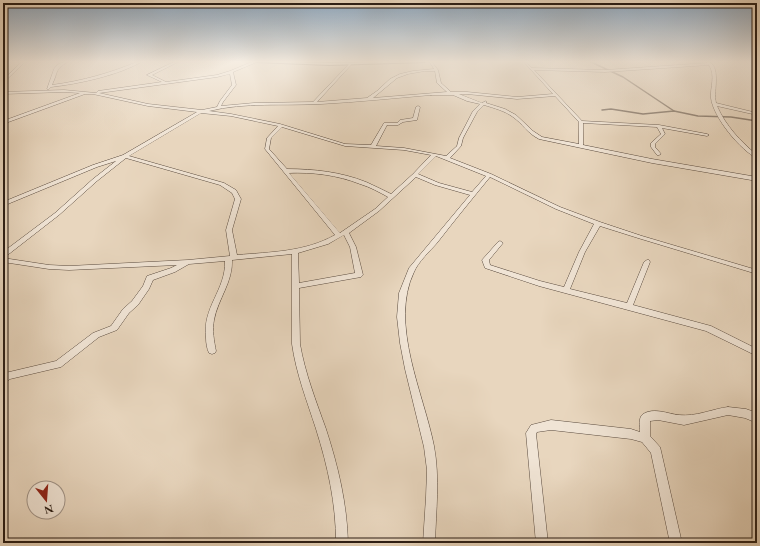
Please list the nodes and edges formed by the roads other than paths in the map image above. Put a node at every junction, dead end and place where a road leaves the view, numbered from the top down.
1 (50, 86) edge
2 (141, 86) edge
3 (233, 86) edge
4 (329, 86) edge
5 (384, 86) edge
6 (443, 86) edge
7 (548, 86) edge
8 (713, 86) edge
9 (45, 91) junction
10 (3, 93) edge
11 (86, 93) junction
12 (93, 93) junction
13 (453, 94) junction
14 (556, 95) junction
15 (494, 97) junction
16 (369, 98) junction
17 (315, 102) junction
18 (482, 104) junction
19 (714, 104) junction
20 (219, 107) junction
21 (418, 107) dead end
22 (200, 112) junction
23 (757, 114) edge
24 (581, 122) junction
25 (3, 124) edge
26 (281, 126) junction
27 (659, 126) junction
28 (707, 134) dead end
29 (372, 146) junction
30 (581, 147) junction
31 (659, 154) dead end
32 (434, 155) junction
33 (125, 156) junction
34 (757, 157) edge
35 (447, 158) junction
36 (286, 172) junction
37 (489, 175) junction
38 (415, 176) junction
39 (757, 179) edge
40 (474, 194) junction
41 (392, 196) junction
42 (3, 204) edge
43 (598, 223) junction
44 (346, 232) junction
45 (339, 236) junction
46 (500, 242) dead end
47 (295, 252) junction
48 (3, 255) edge
49 (231, 258) junction
50 (3, 260) edge
51 (188, 262) junction
52 (647, 262) dead end
53 (757, 272) edge
54 (295, 286) junction
55 (566, 290) junction
56 (629, 308) junction
57 (212, 351) dead end
58 (757, 353) edge
59 (3, 380) edge
60 (757, 418) edge
61 (645, 438) junction
62 (342, 543) edge
63 (429, 543) edge
64 (542, 543) edge
65 (676, 543) edge

1 - 9 street
2 - 12 street
3 - 20 street
4 - 17 street
5 - 16 street
6 - 13 street
7 - 14 street
8 - 19 street
9 - 10 street
9 - 11 street
11 - 12 street
11 - 25 street
12 - 22 street
13 - 15 street
13 - 16 street
13 - 18 street
14 - 15 street
14 - 24 street
15 - 18 street
16 - 17 street
17 - 20 street
18 - 30 street
18 - 35 street
19 - 23 street
19 - 34 street
20 - 22 street
21 - 29 street
22 - 26 street
22 - 33 street
24 - 27 street
24 - 30 street
26 - 29 street
26 - 36 street
27 - 28 street
27 - 31 street
29 - 32 street
30 - 39 street
32 - 35 street
32 - 38 street
33 - 42 street
33 - 48 street
33 - 49 street
35 - 37 street
36 - 41 street
36 - 45 street
37 - 40 street
37 - 43 street
38 - 40 street
38 - 41 street
40 - 63 street
41 - 44 street
43 - 53 street
43 - 55 street
44 - 45 street
44 - 54 street
45 - 47 street
46 - 55 street
47 - 49 street
47 - 54 street
49 - 51 street
49 - 57 street
50 - 51 street
51 - 59 street
52 - 56 street
54 - 62 street
55 - 56 street
56 - 58 street
60 - 61 street
61 - 64 street
61 - 65 street

